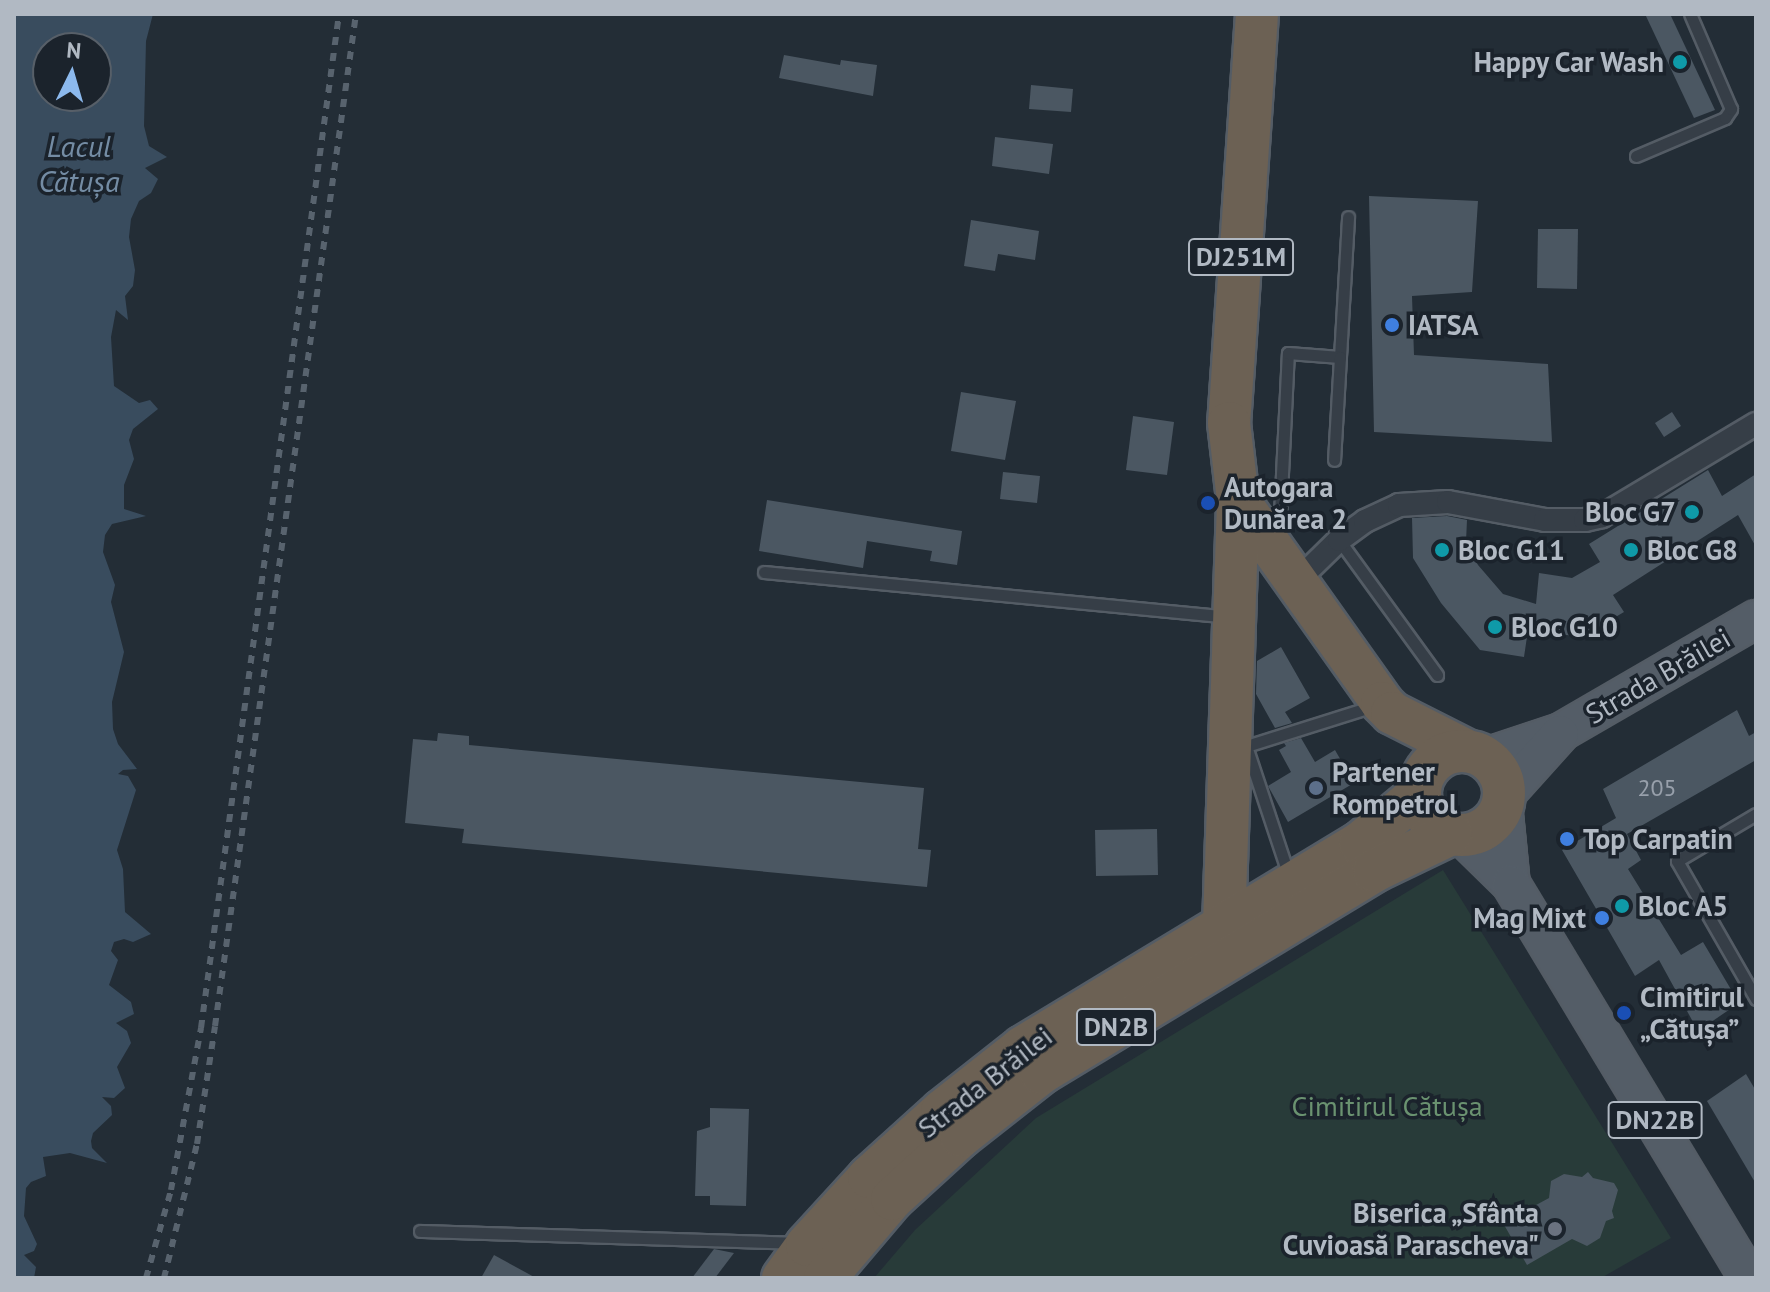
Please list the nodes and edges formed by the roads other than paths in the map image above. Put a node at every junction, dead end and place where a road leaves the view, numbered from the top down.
1 (1257, 14) edge
2 (1690, 14) edge
3 (1636, 156) dead end
4 (1348, 217) dead end
5 (1340, 357) junction
6 (1756, 424) edge
7 (1334, 460) dead end
8 (1238, 500) junction
9 (1339, 540) junction
10 (764, 572) dead end
11 (1286, 572) junction
12 (1234, 617) junction
13 (1756, 619) edge
14 (1437, 675) dead end
15 (1387, 708) junction
16 (1561, 732) junction
17 (1238, 743) junction
18 (1475, 754) junction
19 (1420, 787) junction
20 (1504, 799) junction
21 (1756, 814) edge
22 (1456, 835) junction
23 (1511, 884) junction
24 (1292, 885) junction
25 (1224, 926) junction
26 (1756, 999) edge
27 (420, 1231) dead end
28 (805, 1267) edge
29 (1749, 1278) edge

1 - 8 highway, DJ251M
2 - 3 lane
4 - 5 lane
5 - 7 lane
5 - 11 lane
6 - 9 street
8 - 11 highway, DJ251M
8 - 12 highway, DJ251M
9 - 11 street
9 - 14 lane
10 - 12 lane
11 - 15 highway, DJ251M
12 - 17 highway, DJ251M
13 - 16 main road, Strada Brăilei / DN2B
15 - 17 lane
15 - 18 highway, DJ251M
15 - 19 highway, DJ251M
16 - 18 main road, Strada Brăilei / DN2B
16 - 20 main road, Strada Brăilei / DN2B
17 - 24 lane
17 - 25 highway, DJ251M
18 - 19 highway, Strada Brăilei / DN2B
18 - 20 highway
19 - 22 highway
19 - 24 highway, Strada Brăilei / DN2B
20 - 22 highway, Strada Brăilei / DN2B
20 - 23 main road, DN22B
21 - 26 lane
22 - 23 main road, DN22B
22 - 28 highway, Strada Brăilei / DN2B
23 - 29 main road, DN22B
24 - 25 highway, Strada Brăilei / DN2B
25 - 28 highway, Strada Brăilei / DN2B
27 - 28 lane

